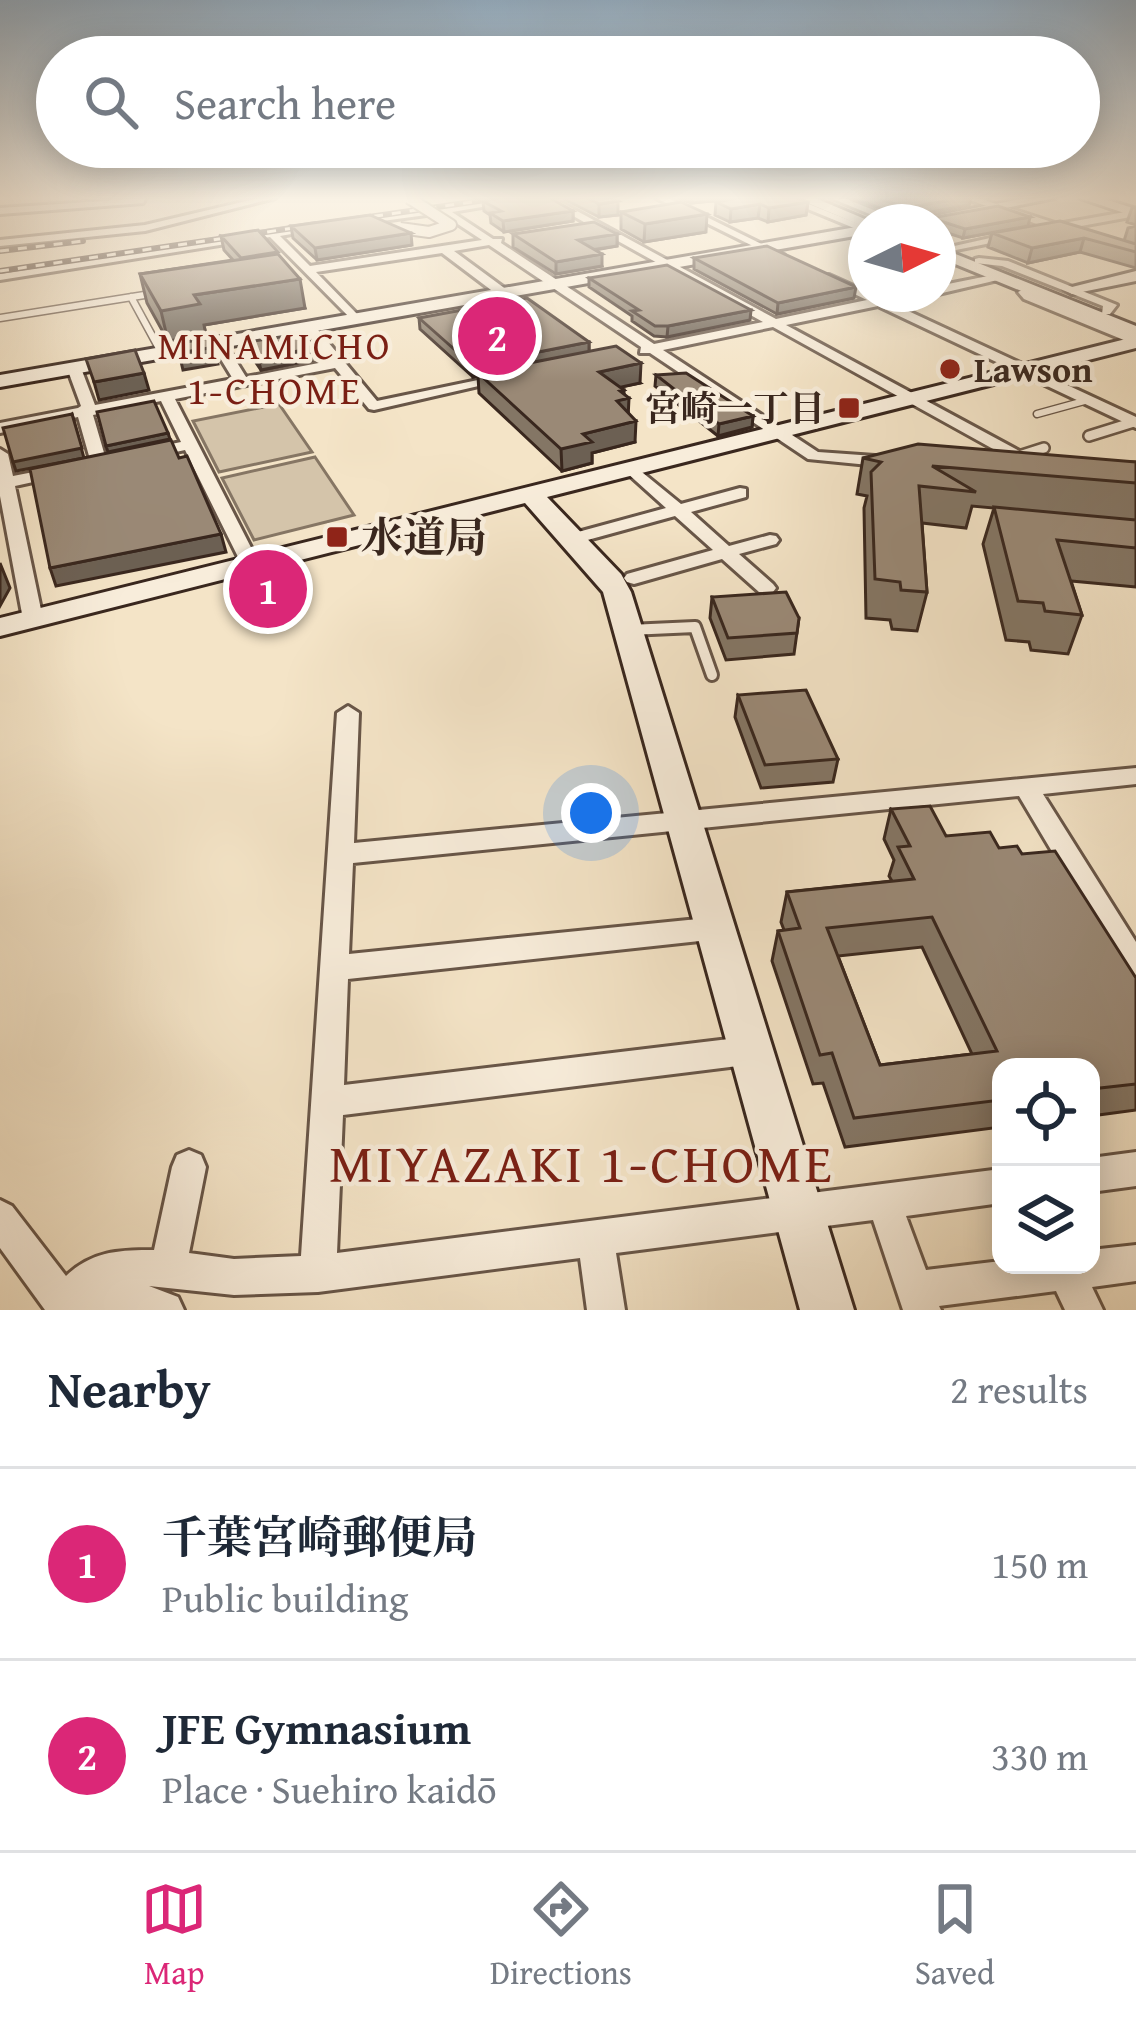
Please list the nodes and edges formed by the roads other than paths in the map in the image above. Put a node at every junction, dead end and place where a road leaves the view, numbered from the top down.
1 (110, 259) edge
2 (298, 259) edge
3 (378, 259) edge
4 (457, 259) edge
5 (519, 259) edge
6 (658, 259) edge
7 (701, 259) edge
8 (789, 259) edge
9 (962, 259) edge
10 (973, 259) edge
11 (979, 261) junction
12 (668, 265) junction
13 (803, 266) edge
14 (309, 270) junction
15 (286, 273) edge
16 (822, 275) edge
17 (1136, 276) edge
18 (0, 277) edge
19 (998, 277) junction
20 (557, 284) junction
21 (956, 286) edge
22 (848, 288) edge
23 (1072, 289) junction
24 (176, 290) edge
25 (1030, 290) junction
26 (503, 293) junction
27 (131, 297) junction
28 (848, 308) edge
29 (1106, 310) junction
30 (899, 312) edge
31 (0, 317) edge
32 (356, 319) junction
33 (775, 323) junction
34 (1136, 323) edge
35 (309, 327) junction
36 (1136, 332) edge
37 (1136, 342) edge
38 (218, 343) junction
39 (652, 349) junction
40 (161, 352) junction
41 (629, 354) edge
42 (338, 363) junction
43 (74, 368) junction
44 (1024, 370) junction
45 (513, 377) edge
46 (0, 380) edge
47 (242, 382) junction
48 (166, 397) junction
49 (910, 399) junction
50 (1088, 400) junction
51 (84, 411) junction
52 (1036, 414) dead end
53 (1135, 422) edge
54 (0, 428) edge
55 (778, 432) junction
56 (1089, 436) dead end
57 (189, 445) junction
58 (1044, 448) dead end
59 (0, 454) edge
60 (1018, 457) junction
61 (99, 464) junction
62 (909, 464) edge
63 (632, 469) junction
64 (1004, 471) edge
65 (3, 483) edge
66 (740, 493) dead end
67 (531, 494) junction
68 (677, 510) junction
69 (573, 539) junction
70 (770, 539) dead end
71 (727, 551) junction
72 (251, 566) junction
73 (634, 578) dead end
74 (766, 588) edge
75 (33, 619) junction
76 (0, 627) edge
77 (628, 630) junction
78 (712, 675) dead end
79 (348, 713) dead end
80 (1132, 783) edge
81 (1026, 787) junction
82 (686, 820) junction
83 (341, 854) junction
84 (718, 928) junction
85 (1136, 967) edge
86 (334, 968) junction
87 (754, 1050) junction
88 (328, 1102) junction
89 (189, 1167) dead end
90 (1136, 1168) edge
91 (1100, 1173) edge
92 (992, 1187) edge
93 (884, 1202) junction
94 (799, 1211) junction
95 (0, 1218) edge
96 (596, 1240) junction
97 (1136, 1263) edge
98 (168, 1268) junction
99 (1100, 1268) edge
100 (318, 1274) junction
101 (1055, 1274) edge
102 (1067, 1274) edge
103 (918, 1300) edge
104 (66, 1307) edge
105 (165, 1310) edge
106 (606, 1310) edge
107 (827, 1310) edge
108 (1084, 1310) edge

1 - 18 street
2 - 14 street
3 - 14 street
4 - 26 street
5 - 20 street
6 - 12 street
7 - 12 street
8 - 13 street
9 - 19 street
10 - 11 street
11 - 23 street
11 - 29 street
12 - 20 street
12 - 33 street
14 - 15 lane
14 - 32 street
16 - 22 street
17 - 23 street
19 - 21 street
19 - 25 street
20 - 26 street
20 - 39 street
23 - 29 street
24 - 27 lane
25 - 36 street
25 - 37 street
26 - 32 street
27 - 31 lane
27 - 40 lane
28 - 33 street
29 - 34 street
30 - 44 street
32 - 35 street
33 - 39 street
33 - 49 street
35 - 38 street
35 - 42 street
37 - 44 street
38 - 40 street
38 - 47 street
39 - 41 street
39 - 55 street
40 - 43 street
42 - 45 street
42 - 47 street
43 - 46 street
43 - 51 street
44 - 49 street
44 - 50 street
47 - 48 street
48 - 51 street
48 - 57 street
49 - 55 street
49 - 60 street
50 - 52 lane
50 - 53 street
51 - 54 street
51 - 61 street
53 - 56 lane
55 - 62 street
55 - 63 street
57 - 61 street
57 - 72 street
58 - 60 lane
59 - 65 street
60 - 64 street
61 - 65 street
63 - 67 street
63 - 68 street
65 - 75 street
66 - 68 street
67 - 69 street
67 - 72 street
68 - 69 street
68 - 71 street
69 - 77 street
70 - 71 street
71 - 73 street
71 - 74 street
72 - 75 street
75 - 76 street
77 - 78 lane
77 - 82 street
79 - 83 street
80 - 81 street
81 - 82 street
81 - 85 street
82 - 83 street
82 - 84 street
83 - 86 street
84 - 86 street
84 - 87 street
86 - 88 street
87 - 88 street
87 - 94 street
88 - 100 street
89 - 98 street
90 - 91 street
92 - 93 street
93 - 94 street
93 - 103 street
94 - 96 street
94 - 107 street
95 - 104 street
96 - 100 street
96 - 106 street
97 - 99 street
98 - 100 street
98 - 104 street
101 - 103 street
102 - 108 street
104 - 105 street

